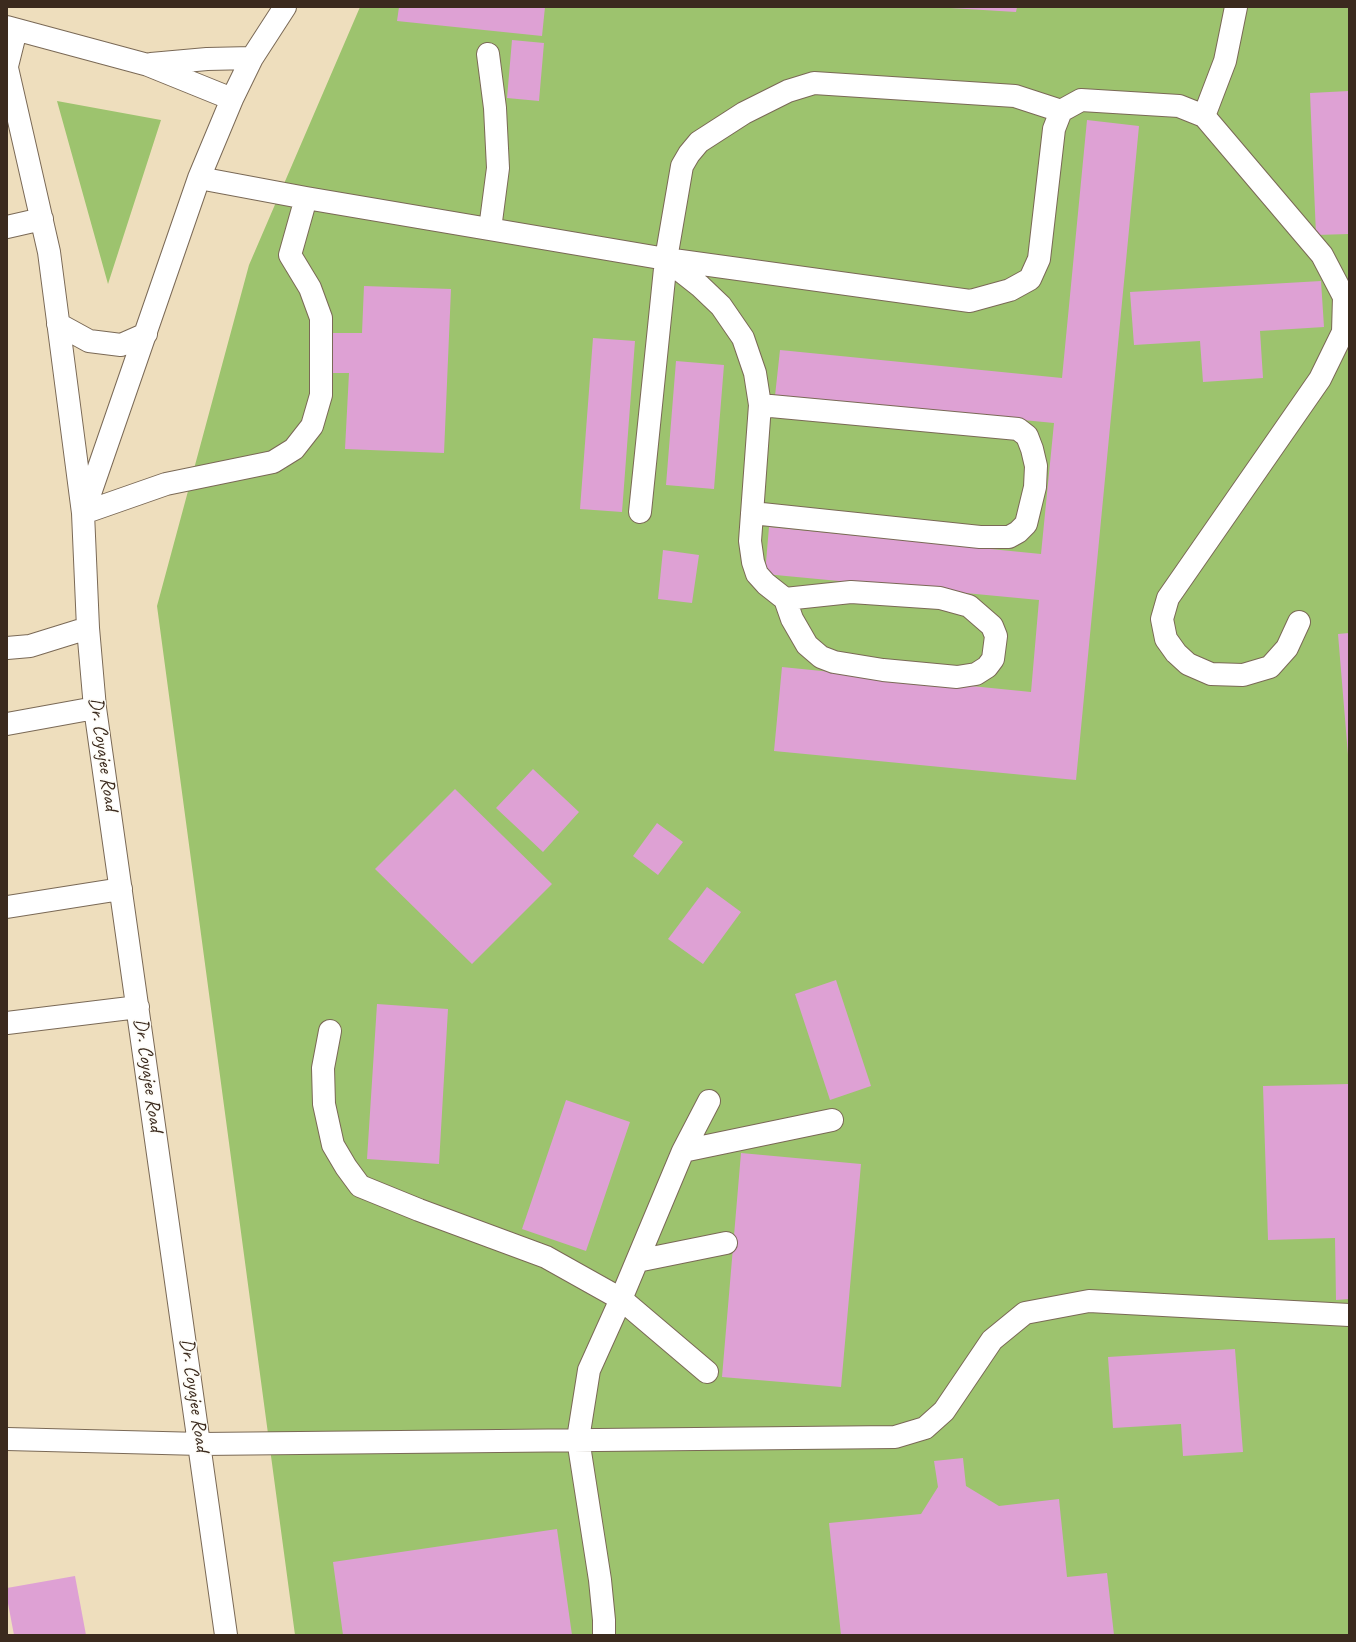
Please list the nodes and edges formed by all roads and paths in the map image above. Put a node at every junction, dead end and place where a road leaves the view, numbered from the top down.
1 (285, 7) edge
2 (1236, 7) edge
3 (12, 29) edge
4 (488, 54) dead end
5 (252, 58) junction
6 (148, 64) junction
7 (7, 67) edge
8 (232, 99) junction
9 (1061, 111) junction
10 (1204, 116) junction
11 (199, 178) junction
12 (306, 198) junction
13 (42, 219) junction
14 (7, 227) edge
15 (490, 229) junction
16 (666, 259) junction
17 (58, 324) junction
18 (146, 334) junction
19 (760, 405) junction
20 (640, 512) dead end
21 (84, 513) junction
22 (752, 513) junction
23 (785, 599) junction
24 (1299, 622) dead end
25 (88, 628) junction
26 (7, 648) edge
27 (95, 708) junction
28 (7, 724) edge
29 (121, 889) junction
30 (7, 907) edge
31 (138, 1007) junction
32 (7, 1023) edge
33 (330, 1031) dead end
34 (709, 1101) dead end
35 (832, 1120) dead end
36 (683, 1151) junction
37 (726, 1243) dead end
38 (637, 1261) junction
39 (621, 1299) junction
40 (1349, 1315) edge
41 (707, 1372) dead end
42 (578, 1439) junction
43 (7, 1440) edge
44 (201, 1444) junction
45 (226, 1635) edge
46 (604, 1635) edge

1 - 5 street
2 - 10 street
3 - 6 street
3 - 7 street
4 - 15 street
5 - 6 street
5 - 8 street
6 - 8 street
7 - 13 street, Dr. Coyajee Road
8 - 11 street
9 - 10 street
9 - 16 street
9 - 16 street
10 - 24 street
11 - 12 street
11 - 18 street
12 - 15 street
12 - 21 street
13 - 14 street
13 - 17 street, Dr. Coyajee Road
15 - 16 street
16 - 19 street
16 - 20 street
17 - 18 street
17 - 21 street, Dr. Coyajee Road
18 - 21 street
19 - 22 street
19 - 22 street
21 - 25 street, Dr. Coyajee Road
22 - 23 street
23 - 23 street
25 - 26 street
25 - 27 street, Dr. Coyajee Road
27 - 28 street
27 - 29 street, Dr. Coyajee Road
29 - 30 street
29 - 31 street, Dr. Coyajee Road
31 - 32 street
31 - 44 street, Dr. Coyajee Road
33 - 39 street
34 - 36 street
35 - 36 street
36 - 38 street
37 - 38 street
38 - 39 street
39 - 41 street
39 - 42 street
40 - 42 street
42 - 44 street
42 - 46 street
43 - 44 street
44 - 45 street, Dr. Coyajee Road

